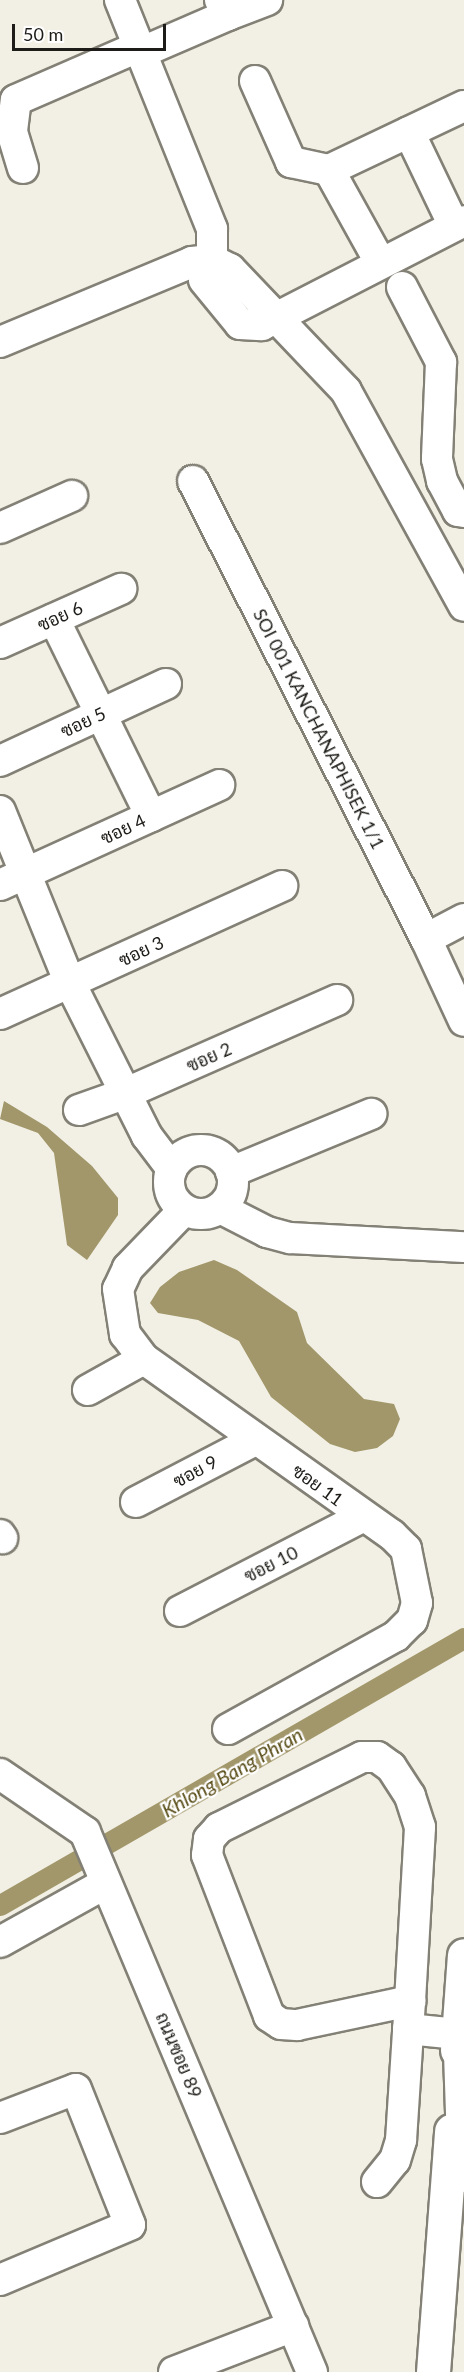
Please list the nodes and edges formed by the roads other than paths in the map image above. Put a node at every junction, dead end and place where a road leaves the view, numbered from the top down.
1 (120, 0) edge
2 (267, 0) edge
3 (224, 8) edge
4 (139, 50) junction
5 (255, 81) dead end
6 (464, 106) edge
7 (410, 132) junction
8 (23, 168) dead end
9 (329, 170) junction
10 (459, 224) edge
11 (380, 262) junction
12 (208, 270) junction
13 (402, 287) dead end
14 (280, 319) junction
15 (0, 342) edge
16 (452, 357) edge
17 (193, 481) dead end
18 (72, 496) dead end
19 (461, 511) edge
20 (420, 525) junction
21 (0, 528) edge
22 (121, 589) dead end
23 (464, 606) edge
24 (54, 618) junction
25 (0, 643) edge
26 (166, 684) dead end
27 (100, 714) junction
28 (0, 761) edge
29 (219, 785) dead end
30 (0, 811) edge
31 (152, 816) junction
32 (28, 873) junction
33 (0, 885) edge
34 (282, 886) dead end
35 (464, 919) edge
36 (426, 939) junction
37 (70, 983) junction
38 (338, 1000) dead end
39 (0, 1014) edge
40 (464, 1021) edge
41 (124, 1094) junction
42 (79, 1110) dead end
43 (371, 1114) dead end
44 (172, 1169) junction
45 (227, 1192) junction
46 (184, 1210) junction
47 (464, 1228) edge
48 (464, 1247) edge
49 (144, 1359) junction
50 (88, 1390) dead end
51 (255, 1440) junction
52 (136, 1502) dead end
53 (362, 1517) junction
54 (180, 1611) dead end
55 (228, 1729) dead end
56 (0, 1774) edge
57 (106, 1880) junction
58 (0, 1942) edge
59 (464, 1955) edge
60 (409, 2015) junction
61 (459, 2028) junction
62 (0, 2118) edge
63 (464, 2175) edge
64 (377, 2182) dead end
65 (0, 2280) edge
66 (293, 2326) junction
67 (174, 2372) edge
68 (312, 2372) edge
69 (433, 2372) edge

1 - 4 street
2 - 3 street
3 - 4 street
4 - 8 street
4 - 12 street
5 - 9 street
6 - 7 street
7 - 9 street
7 - 10 street
9 - 11 street
10 - 11 street
11 - 14 street
12 - 14 street
12 - 15 street
13 - 16 street
14 - 20 street
16 - 19 street
17 - 36 street, SOI 001 KANCHANAPHISEK 1/1
18 - 21 street
19 - 20 street
20 - 23 street
22 - 24 street, ซอย 6
24 - 25 street, ซอย 6
24 - 27 street
26 - 27 street, ซอย 5
27 - 28 street, ซอย 5
27 - 31 street
29 - 31 street, ซอย 4
30 - 32 street
31 - 32 street, ซอย 4
32 - 33 street, ซอย 4
32 - 37 street
34 - 37 street, ซอย 3
35 - 36 street
36 - 40 street, SOI 001 KANCHANAPHISEK 1/1
37 - 39 street, ซอย 3
37 - 41 street
38 - 41 street, ซอย 2
41 - 42 street, ซอย 2
41 - 44 street
43 - 45 street
44 - 45 street
44 - 46 street
45 - 46 street
45 - 47 street
45 - 48 street
46 - 49 street, ซอย 11
49 - 50 street
49 - 51 street, ซอย 11
51 - 52 street, ซอย 9
51 - 53 street, ซอย 11
53 - 54 street, ซอย 10
53 - 55 street, ซอย 11
56 - 57 street, ถนนซอย 89
57 - 58 street
57 - 66 street, ถนนซอย 89
59 - 61 main road
60 - 60 street
60 - 61 street
60 - 64 street
61 - 63 main road
61 - 69 main road
62 - 65 street
66 - 67 street
66 - 68 street, ถนนซอย 89

